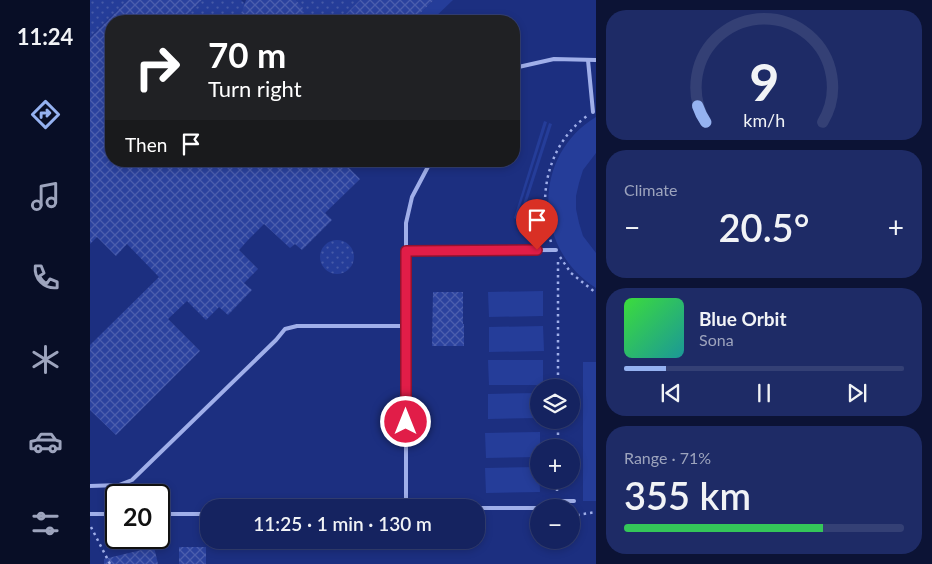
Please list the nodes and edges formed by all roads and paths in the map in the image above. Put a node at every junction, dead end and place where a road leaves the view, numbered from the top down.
1 (588, 60) junction
2 (596, 60) edge
3 (520, 67) edge
4 (592, 112) joint
5 (428, 167) edge
6 (556, 250) joint
7 (406, 251) junction
8 (596, 293) edge
9 (406, 326) junction
10 (558, 379) edge
11 (90, 486) edge
12 (406, 499) edge
13 (485, 508) edge
14 (530, 508) edge
15 (596, 512) edge
16 (90, 514) edge
17 (105, 514) edge
18 (170, 514) edge
19 (200, 514) edge
20 (580, 515) edge
21 (92, 527) dead end
22 (110, 564) edge

1 - 2 lane
1 - 3 lane
1 - 4 lane
4 - 6 path
5 - 7 lane
6 - 7 lane
7 - 9 lane
8 - 10 path
9 - 11 lane
9 - 12 lane
13 - 14 lane
15 - 20 path
16 - 17 lane
18 - 19 lane
21 - 22 path

